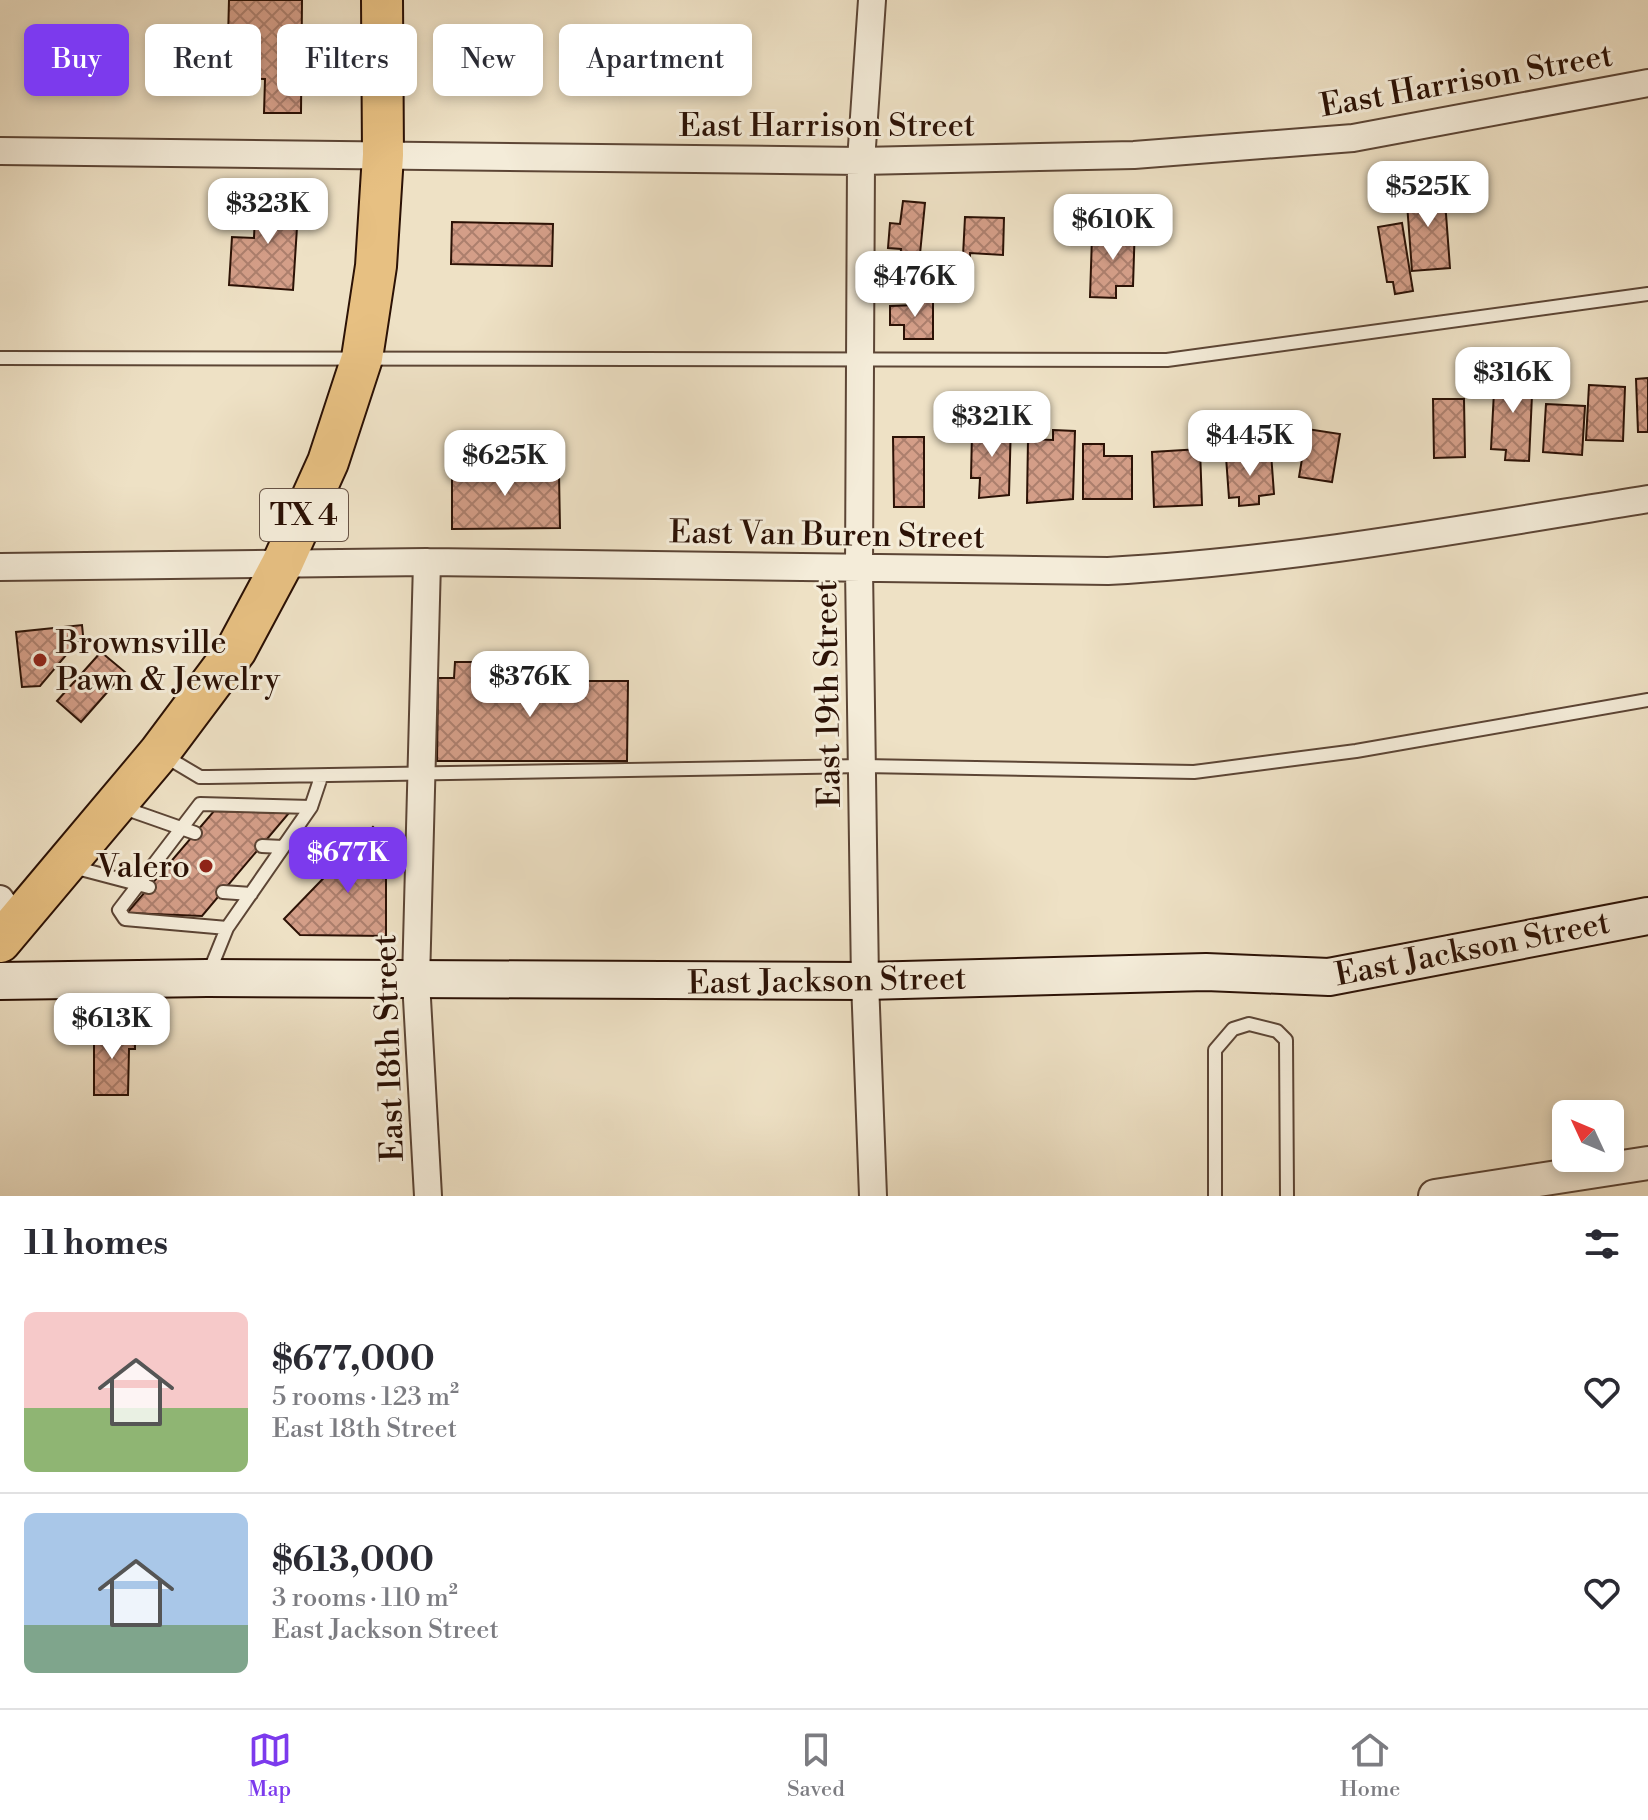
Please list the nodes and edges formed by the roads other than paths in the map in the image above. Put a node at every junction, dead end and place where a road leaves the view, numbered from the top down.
1 (382, 0) edge
2 (872, 0) edge
3 (1648, 83) edge
4 (0, 151) edge
5 (383, 155) junction
6 (861, 161) junction
7 (1648, 294) edge
8 (862, 357) junction
9 (0, 358) edge
10 (362, 358) junction
11 (1648, 499) edge
12 (427, 562) junction
13 (282, 564) junction
14 (0, 567) edge
15 (859, 569) junction
16 (1648, 700) edge
17 (159, 753) junction
18 (863, 766) junction
19 (421, 775) junction
20 (321, 777) junction
21 (114, 805) junction
22 (311, 807) junction
23 (179, 829) junction
24 (195, 833) dead end
25 (262, 846) dead end
26 (283, 847) junction
27 (66, 865) junction
28 (134, 885) junction
29 (149, 887) dead end
30 (223, 892) dead end
31 (251, 894) junction
32 (1648, 916) edge
33 (6, 921) edge
34 (227, 928) junction
35 (207, 978) junction
36 (0, 981) edge
37 (416, 981) junction
38 (865, 981) junction
39 (1648, 1163) edge
40 (428, 1196) edge
41 (873, 1196) edge
42 (1215, 1196) edge
43 (1287, 1196) edge
44 (1435, 1196) edge

1 - 5 main road, TX 4
2 - 6 street, East 19th Street
3 - 6 street, East Harrison Street
4 - 5 street, East Harrison Street
5 - 6 street, East Harrison Street
5 - 10 main road, TX 4
6 - 8 street, East 19th Street
7 - 8 lane
8 - 10 lane
8 - 15 street, East 19th Street
9 - 10 lane
10 - 13 main road, TX 4
11 - 15 street, East Van Buren Street
12 - 13 street, East Van Buren Street
12 - 15 street, East Van Buren Street
12 - 19 street, East 18th Street
13 - 14 street, East Van Buren Street
13 - 17 main road, TX 4
15 - 18 street, East 19th Street
16 - 18 lane
17 - 20 lane
17 - 21 main road, TX 4
18 - 19 lane
18 - 38 street, East 19th Street
19 - 20 lane
19 - 37 street, East 18th Street
20 - 22 lane
21 - 23 lane
21 - 27 main road, TX 4
22 - 23 lane
22 - 26 lane
23 - 24 lane
23 - 28 lane
25 - 26 lane
26 - 31 lane
27 - 28 lane
27 - 33 main road, TX 4
28 - 29 lane
28 - 34 lane
30 - 31 lane
31 - 34 lane
32 - 38 main road, East Jackson Street
34 - 35 lane
35 - 36 main road, East Jackson Street
35 - 37 main road, East Jackson Street
37 - 38 main road, East Jackson Street
37 - 40 street, East 18th Street
38 - 41 street, East 19th Street
39 - 44 street
42 - 43 lane

